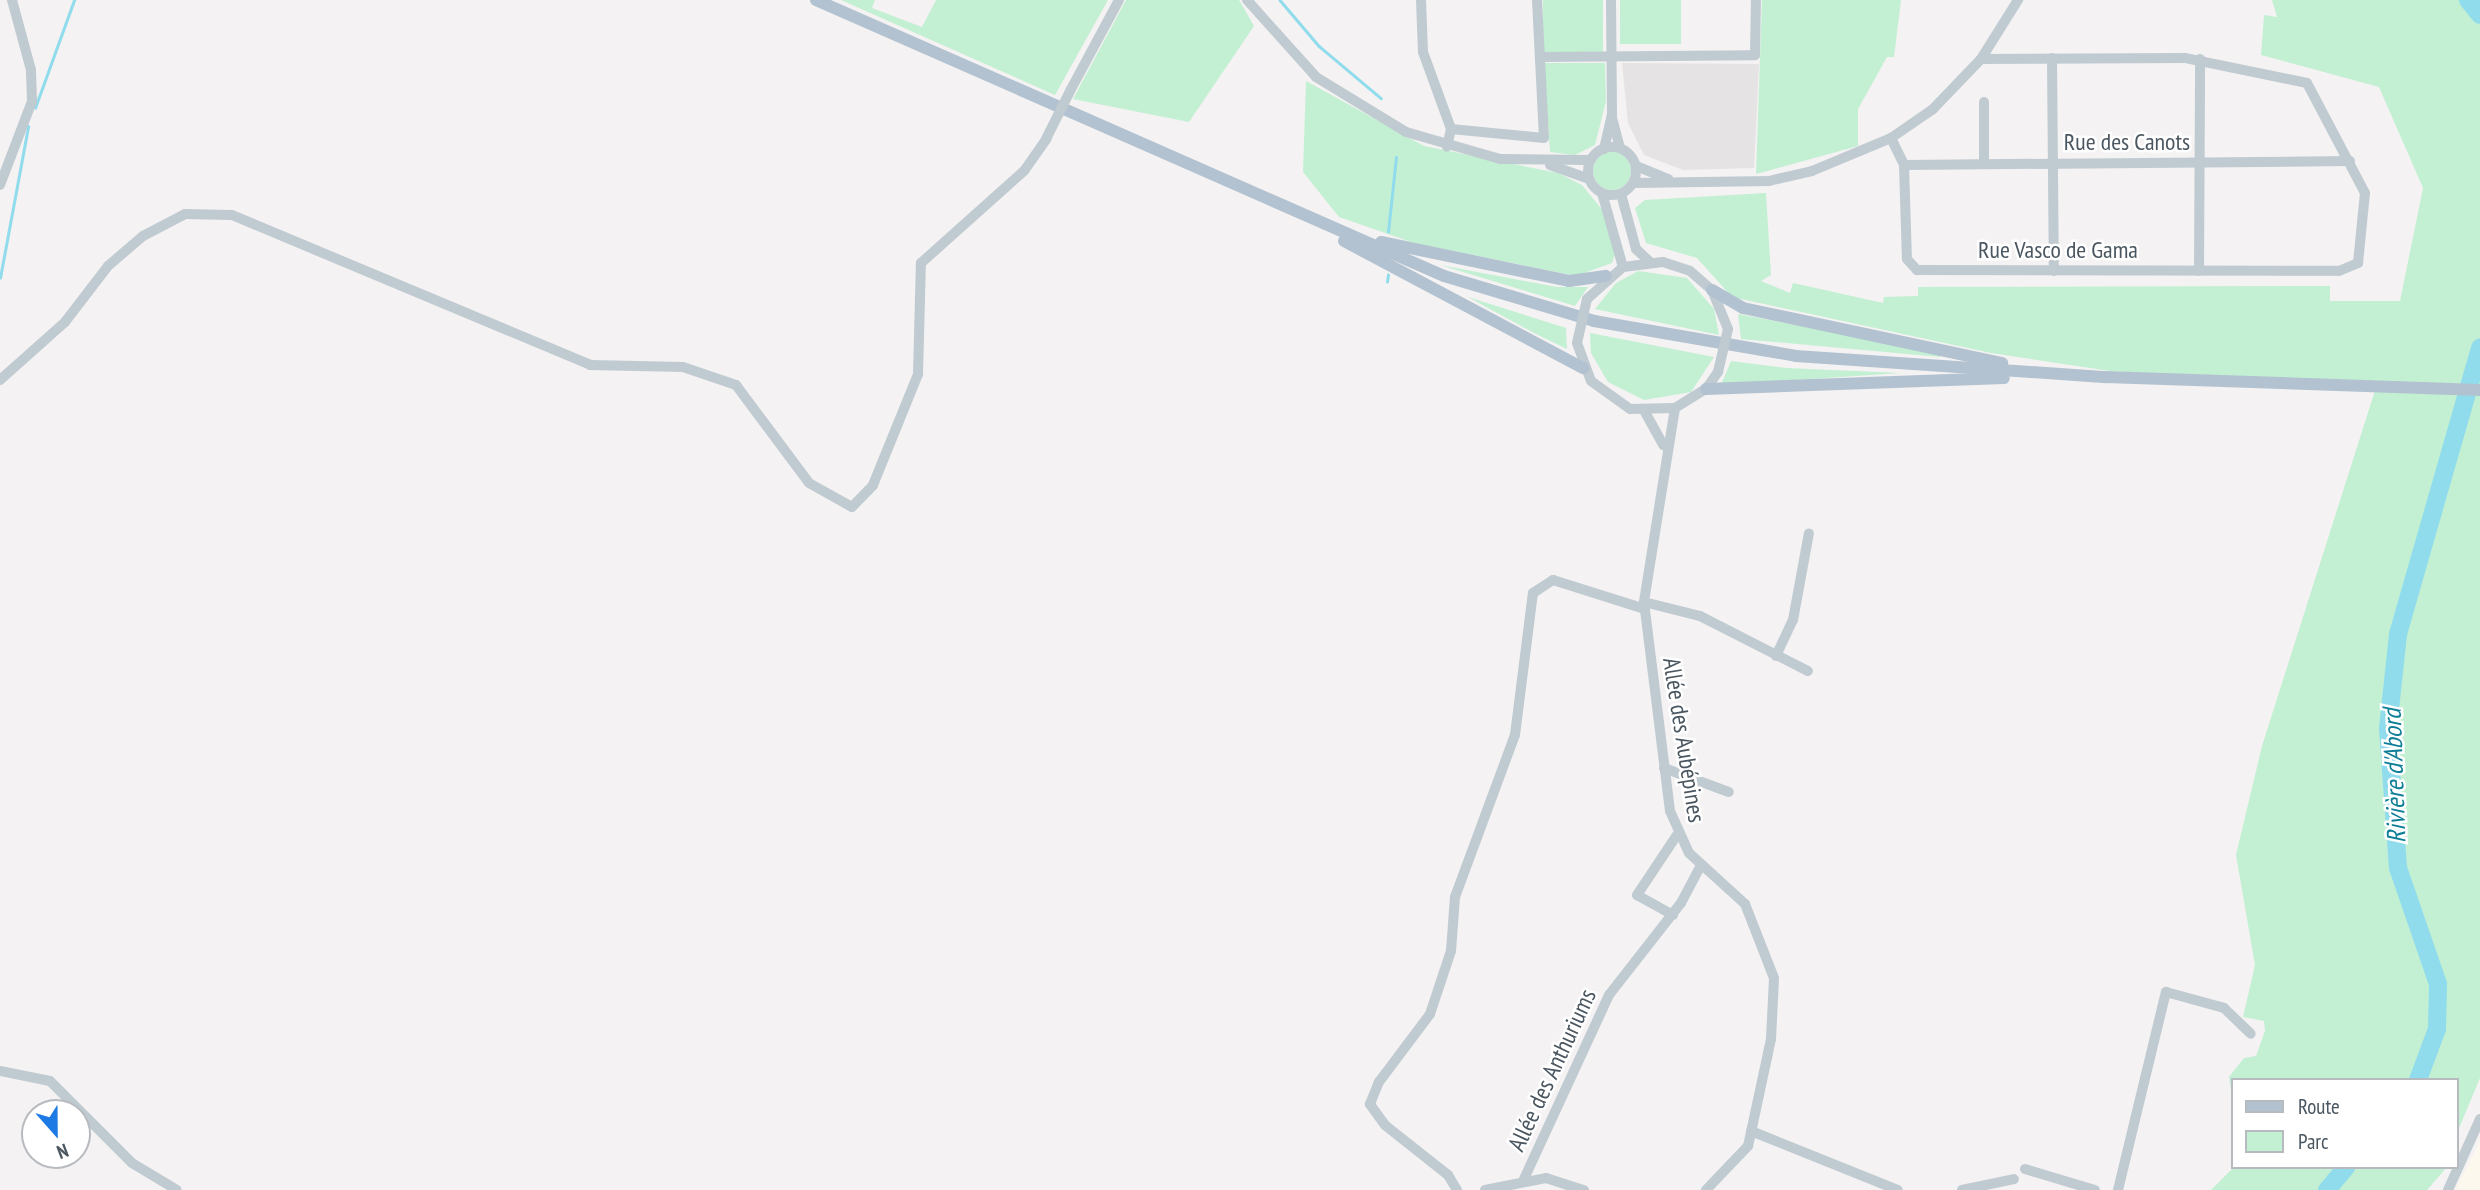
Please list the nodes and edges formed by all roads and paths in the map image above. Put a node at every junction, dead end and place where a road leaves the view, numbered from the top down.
1 (12, 0) edge
2 (816, 0) edge
3 (1118, 0) edge
4 (1247, 0) edge
5 (1421, 0) edge
6 (1537, 0) edge
7 (1611, 0) edge
8 (1756, 0) edge
9 (2018, 0) edge
10 (1612, 56) junction
11 (1541, 57) junction
12 (2052, 58) junction
13 (1981, 59) junction
14 (2200, 59) junction
15 (1984, 102) dead end
16 (1612, 115) junction
17 (1451, 129) junction
18 (1891, 138) junction
19 (1447, 147) junction
20 (1620, 148) junction
21 (1604, 149) junction
22 (1590, 160) junction
23 (2350, 161) junction
24 (2202, 163) junction
25 (1548, 164) junction
26 (1984, 164) junction
27 (2053, 164) junction
28 (1904, 165) junction
29 (1636, 166) junction
30 (1589, 179) junction
31 (1675, 181) junction
32 (1634, 183) junction
33 (0, 185) edge
34 (1602, 193) junction
35 (1621, 194) junction
36 (1279, 207) junction
37 (1334, 229) junction
38 (1648, 261) junction
39 (1623, 267) junction
40 (2054, 271) junction
41 (2199, 271) junction
42 (1606, 276) junction
43 (1712, 290) junction
44 (1583, 368) junction
45 (2106, 377) junction
46 (0, 380) edge
47 (1706, 389) junction
48 (2480, 390) edge
49 (1675, 408) junction
50 (1645, 412) junction
51 (1667, 454) junction
52 (1809, 533) dead end
53 (1645, 606) junction
54 (1776, 656) junction
55 (1808, 671) dead end
56 (1664, 768) junction
57 (1730, 793) dead end
58 (1677, 835) junction
59 (1701, 864) junction
60 (1672, 915) junction
61 (2251, 1034) dead end
62 (0, 1071) edge
63 (2480, 1119) edge
64 (1751, 1131) junction
65 (2459, 1163) edge
66 (2025, 1169) dead end
67 (2456, 1169) edge
68 (2453, 1176) junction
69 (2014, 1179) dead end
70 (1524, 1180) junction
71 (177, 1190) edge
72 (1457, 1190) edge
73 (1485, 1190) edge
74 (1584, 1190) edge
75 (1706, 1190) edge
76 (1898, 1190) edge
77 (1962, 1190) edge
78 (2095, 1190) edge
79 (2118, 1190) edge
80 (2441, 1190) edge
81 (2448, 1190) edge

1 - 33 street
2 - 36 main road
3 - 46 street, bridge
4 - 19 street
5 - 17 street
6 - 11 street
7 - 10 street
8 - 10 street
9 - 13 street
10 - 11 street
10 - 16 street
11 - 17 street
12 - 13 street
12 - 14 street
12 - 27 street
13 - 18 street
14 - 23 street
14 - 24 street
15 - 26 street
16 - 20 street
16 - 21 street
17 - 19 street
18 - 28 street, Rue Vasco de Gama
18 - 31 street
19 - 25 street
20 - 21 street
20 - 29 street
21 - 22 street
22 - 25 street
22 - 30 street
23 - 24 street, Rue des Canots
23 - 41 street, Rue Vasco de Gama
24 - 27 street, Rue des Canots
24 - 41 street
25 - 30 street
26 - 27 street, Rue des Canots
26 - 28 street, Rue des Canots
27 - 40 street
28 - 40 street, Rue Vasco de Gama
29 - 31 street
29 - 32 street
30 - 34 street
31 - 32 street
32 - 35 street
34 - 35 street
34 - 39 street
35 - 38 street
36 - 37 main road
36 - 44 main road
37 - 42 main road
37 - 45 main road
38 - 39 street
38 - 43 street
39 - 42 street
40 - 41 street, Rue Vasco de Gama
42 - 44 street, bridge
43 - 45 main road
43 - 47 street, bridge
44 - 50 street
45 - 47 main road
45 - 48 main road
47 - 49 street
49 - 50 street
49 - 51 street, Allée des Aubépines
50 - 51 street
51 - 53 street, Allée des Aubépines
52 - 54 street
53 - 54 street
53 - 56 street, Allée des Aubépines
53 - 72 street
54 - 55 street
56 - 57 street
56 - 58 street, Allée des Aubépines
58 - 59 street, Allée des Aubépines
58 - 60 street
59 - 60 street, Allée des Anthuriums
59 - 64 street, Allée des Aubépines
60 - 70 street, Allée des Anthuriums
61 - 79 street
62 - 71 street
63 - 65 street
64 - 75 street, Allée des Aubépines
64 - 76 street
66 - 78 street
67 - 68 street
68 - 80 street
68 - 81 street
69 - 77 street
70 - 73 street
70 - 74 street

